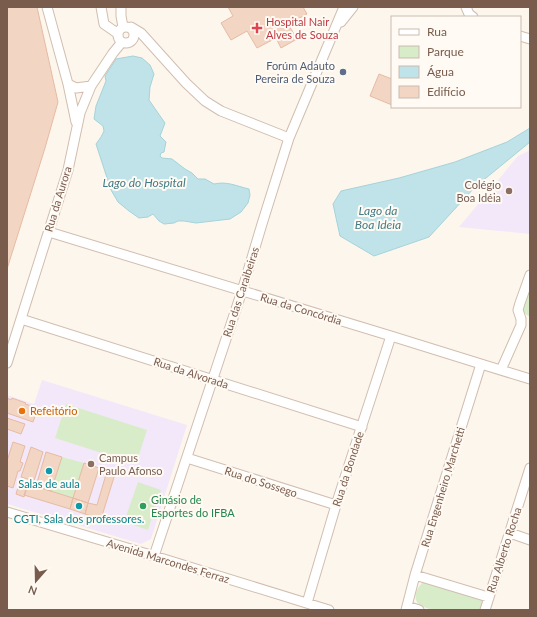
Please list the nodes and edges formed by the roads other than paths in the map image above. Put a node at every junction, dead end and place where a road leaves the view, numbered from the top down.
1 (47, 7) edge
2 (100, 7) edge
3 (121, 7) edge
4 (344, 7) edge
5 (353, 7) edge
6 (466, 7) edge
7 (472, 16) edge
8 (124, 29) junction
9 (334, 31) junction
10 (126, 42) junction
11 (152, 43) junction
12 (68, 84) junction
13 (91, 86) junction
14 (77, 125) junction
15 (289, 138) junction
16 (49, 232) junction
17 (530, 275) edge
18 (242, 291) junction
19 (21, 319) junction
20 (530, 321) edge
21 (391, 336) junction
22 (7, 363) edge
23 (481, 364) junction
24 (504, 371) junction
25 (530, 379) edge
26 (212, 380) junction
27 (362, 427) junction
28 (187, 458) junction
29 (530, 468) edge
30 (336, 506) junction
31 (7, 512) edge
32 (510, 533) junction
33 (530, 540) edge
34 (154, 556) junction
35 (415, 575) junction
36 (488, 597) junction
37 (307, 603) junction
38 (407, 608) edge
39 (329, 610) edge
40 (419, 610) edge
41 (485, 610) edge

1 - 12 street
2 - 8 street
3 - 8 street
4 - 9 street, Rua das Caraibeiras
5 - 9 street
6 - 7 street
8 - 10 street
8 - 10 street
8 - 11 street
9 - 15 street, Rua das Caraibeiras
10 - 11 street
10 - 13 street, Rua da Aurora
11 - 15 street
12 - 13 street
12 - 14 street
13 - 14 street, Rua da Aurora
14 - 16 street, Rua da Aurora
15 - 18 street, Rua das Caraibeiras
16 - 18 street, Rua da Concórdia
16 - 19 street, Rua da Aurora
17 - 24 street
18 - 21 street, Rua da Concórdia
18 - 26 street, Rua das Caraibeiras
19 - 22 street, Rua da Aurora
19 - 26 street, Rua da Alvorada
20 - 24 street
21 - 23 street, Rua da Concórdia
21 - 27 street, Rua da Bondade
23 - 24 street, Rua da Concórdia
23 - 35 street, Rua Engenheiro Marchetti
24 - 25 street, Rua da Concórdia
26 - 27 street, Rua da Alvorada
26 - 28 street, Rua das Caraibeiras
27 - 30 street, Rua da Bondade
28 - 30 street, Rua do Sossego
28 - 34 street, Rua das Caraibeiras
29 - 32 street, Rua Alberto Rocha
30 - 37 street, Rua da Bondade
31 - 34 street, Avenida Marcondes Ferraz
32 - 33 street
32 - 36 street, Rua Alberto Rocha
34 - 37 street, Avenida Marcondes Ferraz
35 - 36 street
35 - 38 street, Rua Engenheiro Marchetti
36 - 41 street, Rua Alberto Rocha
37 - 39 street, Avenida Marcondes Ferraz
38 - 40 street

